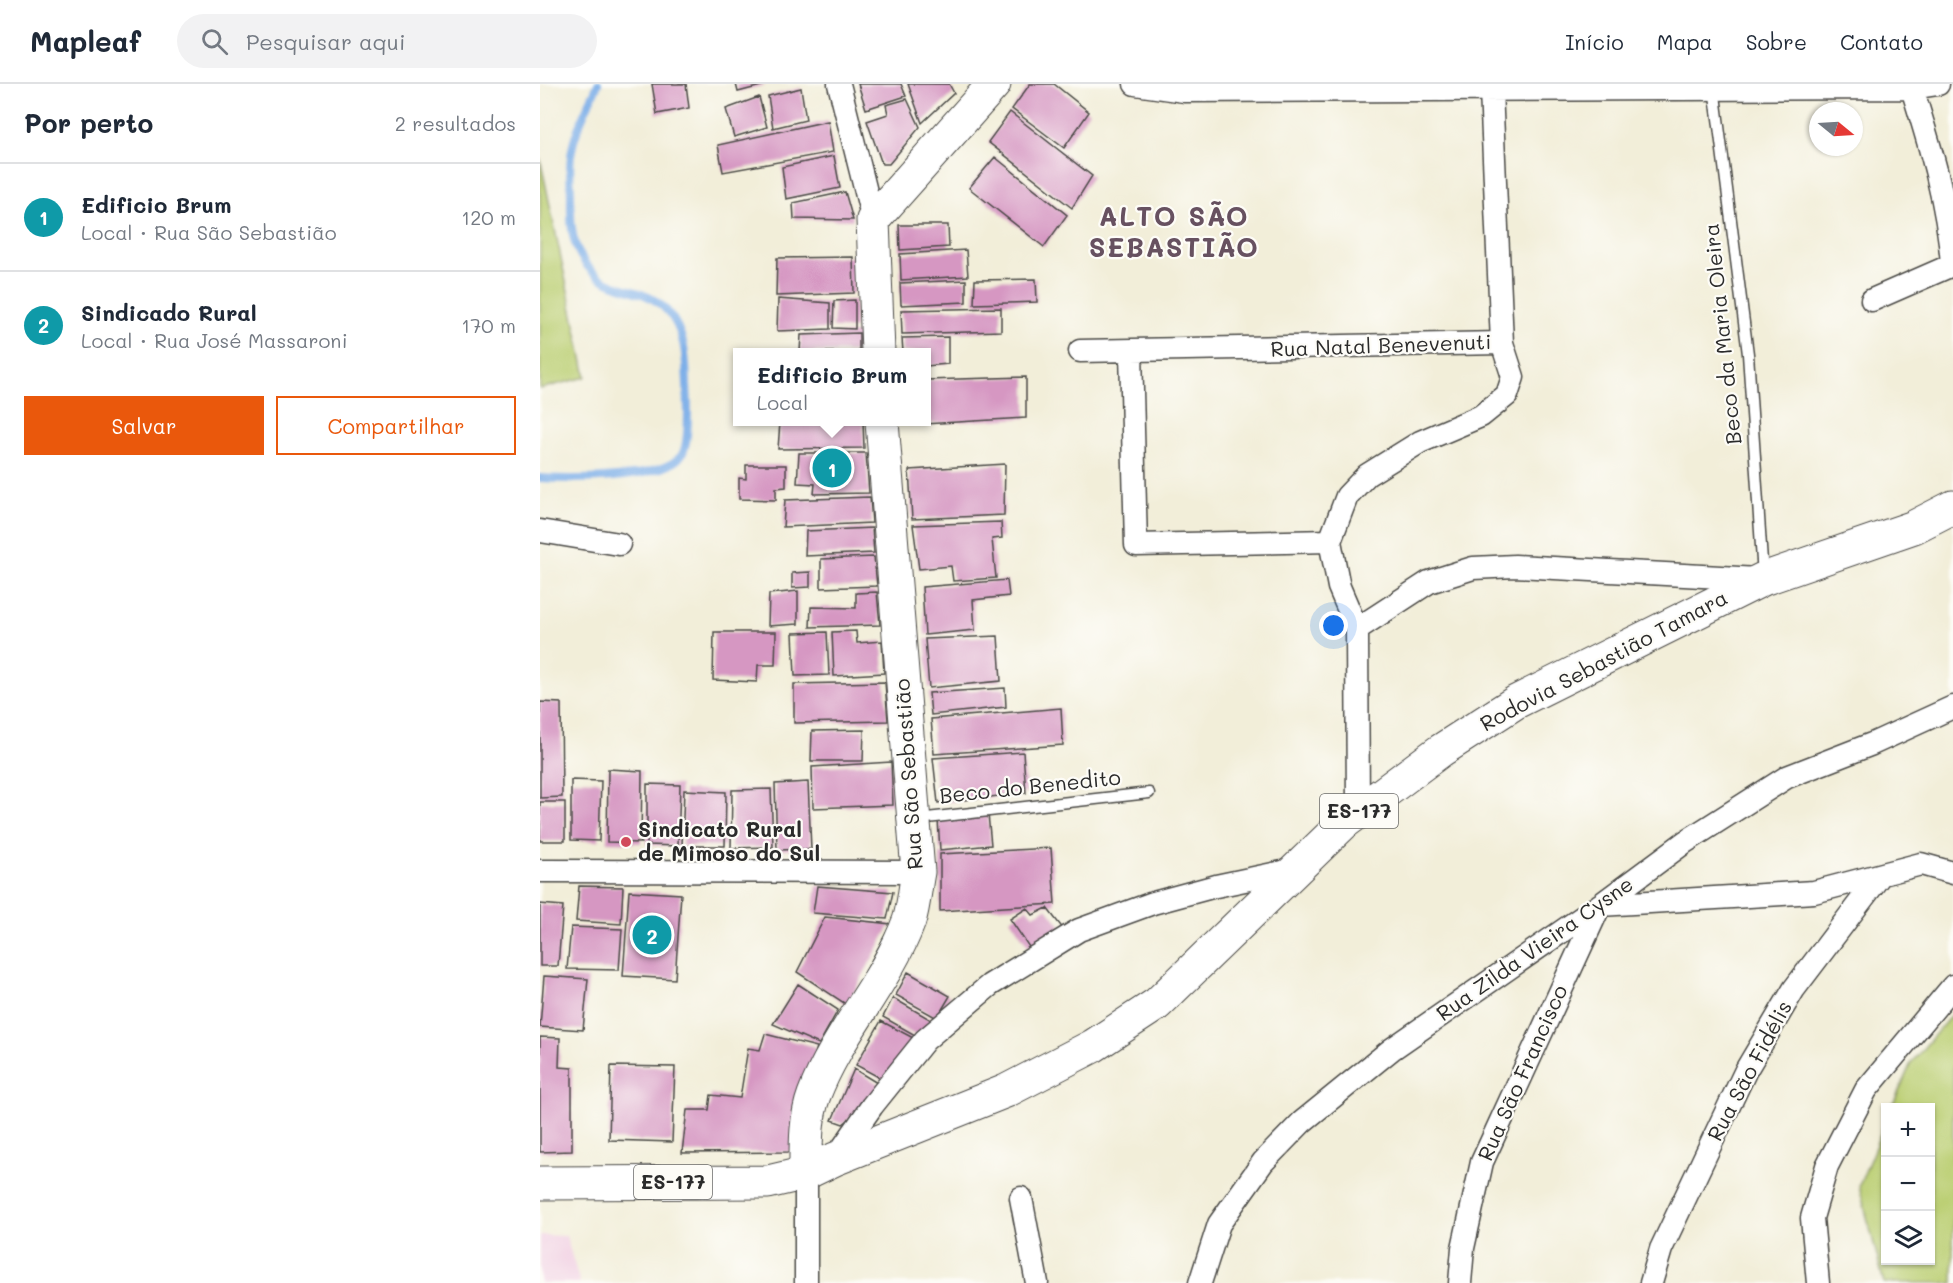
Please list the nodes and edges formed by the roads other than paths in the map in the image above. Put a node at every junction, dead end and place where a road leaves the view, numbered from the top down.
1 (839, 84) edge
2 (994, 84) edge
3 (1135, 84) edge
4 (1938, 84) edge
5 (1678, 86) edge
6 (1794, 86) edge
7 (1318, 87) edge
8 (1714, 87) junction
9 (1912, 88) junction
10 (1491, 90) junction
11 (873, 220) junction
12 (1872, 300) dead end
13 (1502, 343) junction
14 (878, 348) edge
15 (1080, 351) dead end
16 (1131, 352) junction
17 (882, 426) edge
18 (1953, 507) edge
19 (540, 531) edge
20 (1330, 541) junction
21 (620, 544) dead end
22 (1763, 579) junction
23 (1357, 629) junction
24 (1953, 707) edge
25 (1149, 793) dead end
26 (1358, 813) junction
27 (915, 819) junction
28 (1299, 868) junction
29 (540, 871) edge
30 (918, 872) junction
31 (1953, 873) edge
32 (1879, 877) junction
33 (1600, 905) junction
34 (1953, 986) edge
35 (835, 1159) junction
36 (806, 1173) junction
37 (540, 1183) edge
38 (1021, 1198) dead end
39 (806, 1283) edge
40 (1037, 1283) edge
41 (1200, 1283) edge
42 (1460, 1283) edge
43 (1651, 1283) edge
44 (1818, 1283) edge

1 - 11 street
2 - 11 main road
3 - 7 street
4 - 9 street
5 - 8 street
5 - 10 street
6 - 8 street
6 - 9 street
7 - 10 street
8 - 22 lane, Beco da Maria Oleira
9 - 12 street
10 - 13 street, Rua Natal Benevenuti
11 - 14 main road
13 - 16 street, Rua Natal Benevenuti
13 - 20 street
15 - 16 street, Rua Natal Benevenuti
16 - 20 street
17 - 27 main road, Rua São Sebastião
18 - 22 main road, Rodovia Sebastião Tamara / ES-177
19 - 21 street
20 - 23 street
22 - 23 street
22 - 26 main road, Rodovia Sebastião Tamara / ES-177
23 - 26 street
24 - 33 street, Rua Zilda Vieira Cysne
25 - 27 lane, Beco do Benedito
26 - 28 main road, Rodovia Sebastião Tamara / ES-177
27 - 30 main road, Rua São Sebastião
28 - 35 main road, Rodovia Sebastião Tamara / ES-177
28 - 35 street
29 - 30 street
30 - 36 main road, Rua São Sebastião
31 - 32 street
32 - 33 street
32 - 43 street, Rua São Fidélis
33 - 41 street, Rua Zilda Vieira Cysne
33 - 42 street, Rua São Francisco
34 - 44 street
35 - 36 main road, Rodovia Sebastião Tamara / ES-177
36 - 37 main road, ES-177
36 - 39 street
38 - 40 street

